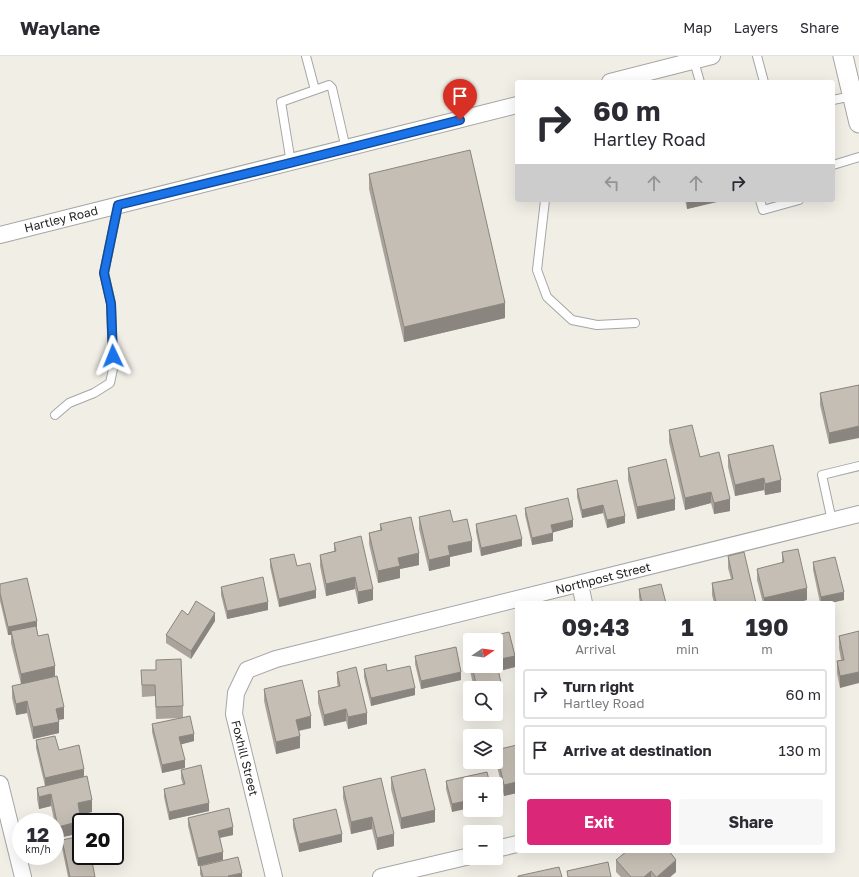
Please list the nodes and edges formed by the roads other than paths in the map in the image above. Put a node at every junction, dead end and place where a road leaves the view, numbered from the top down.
1 (306, 56) edge
2 (712, 56) edge
3 (757, 56) edge
4 (843, 56) edge
5 (694, 61) junction
6 (618, 80) edge
7 (699, 80) edge
8 (763, 80) edge
9 (315, 90) junction
10 (852, 96) junction
11 (835, 100) edge
12 (515, 106) edge
13 (859, 123) edge
14 (346, 149) junction
15 (859, 158) edge
16 (290, 163) junction
17 (835, 164) edge
18 (546, 202) edge
19 (760, 202) edge
20 (791, 202) edge
21 (118, 205) junction
22 (0, 235) edge
23 (635, 323) dead end
24 (55, 415) dead end
25 (859, 466) edge
26 (859, 514) edge
27 (832, 521) junction
28 (580, 584) junction
29 (584, 601) edge
30 (276, 659) joint
31 (0, 784) edge
32 (515, 845) edge
33 (503, 848) edge
34 (463, 858) edge
35 (23, 877) edge
36 (274, 877) edge
37 (381, 877) edge

1 - 9 lane
2 - 5 street
3 - 8 lane
4 - 10 street
5 - 6 street
5 - 7 lane
9 - 14 lane
9 - 16 lane
10 - 11 lane
10 - 13 street
12 - 14 street, Hartley Road
14 - 16 street, Hartley Road
15 - 17 lane
16 - 21 street, Hartley Road
18 - 23 lane
19 - 20 lane
21 - 22 street, Hartley Road
21 - 24 lane
25 - 27 lane
26 - 27 street, Northpost Street
27 - 28 street, Northpost Street
28 - 29 street
28 - 30 street, Northpost Street
30 - 36 street, Foxhill Street
31 - 35 street
32 - 33 street
34 - 37 street

